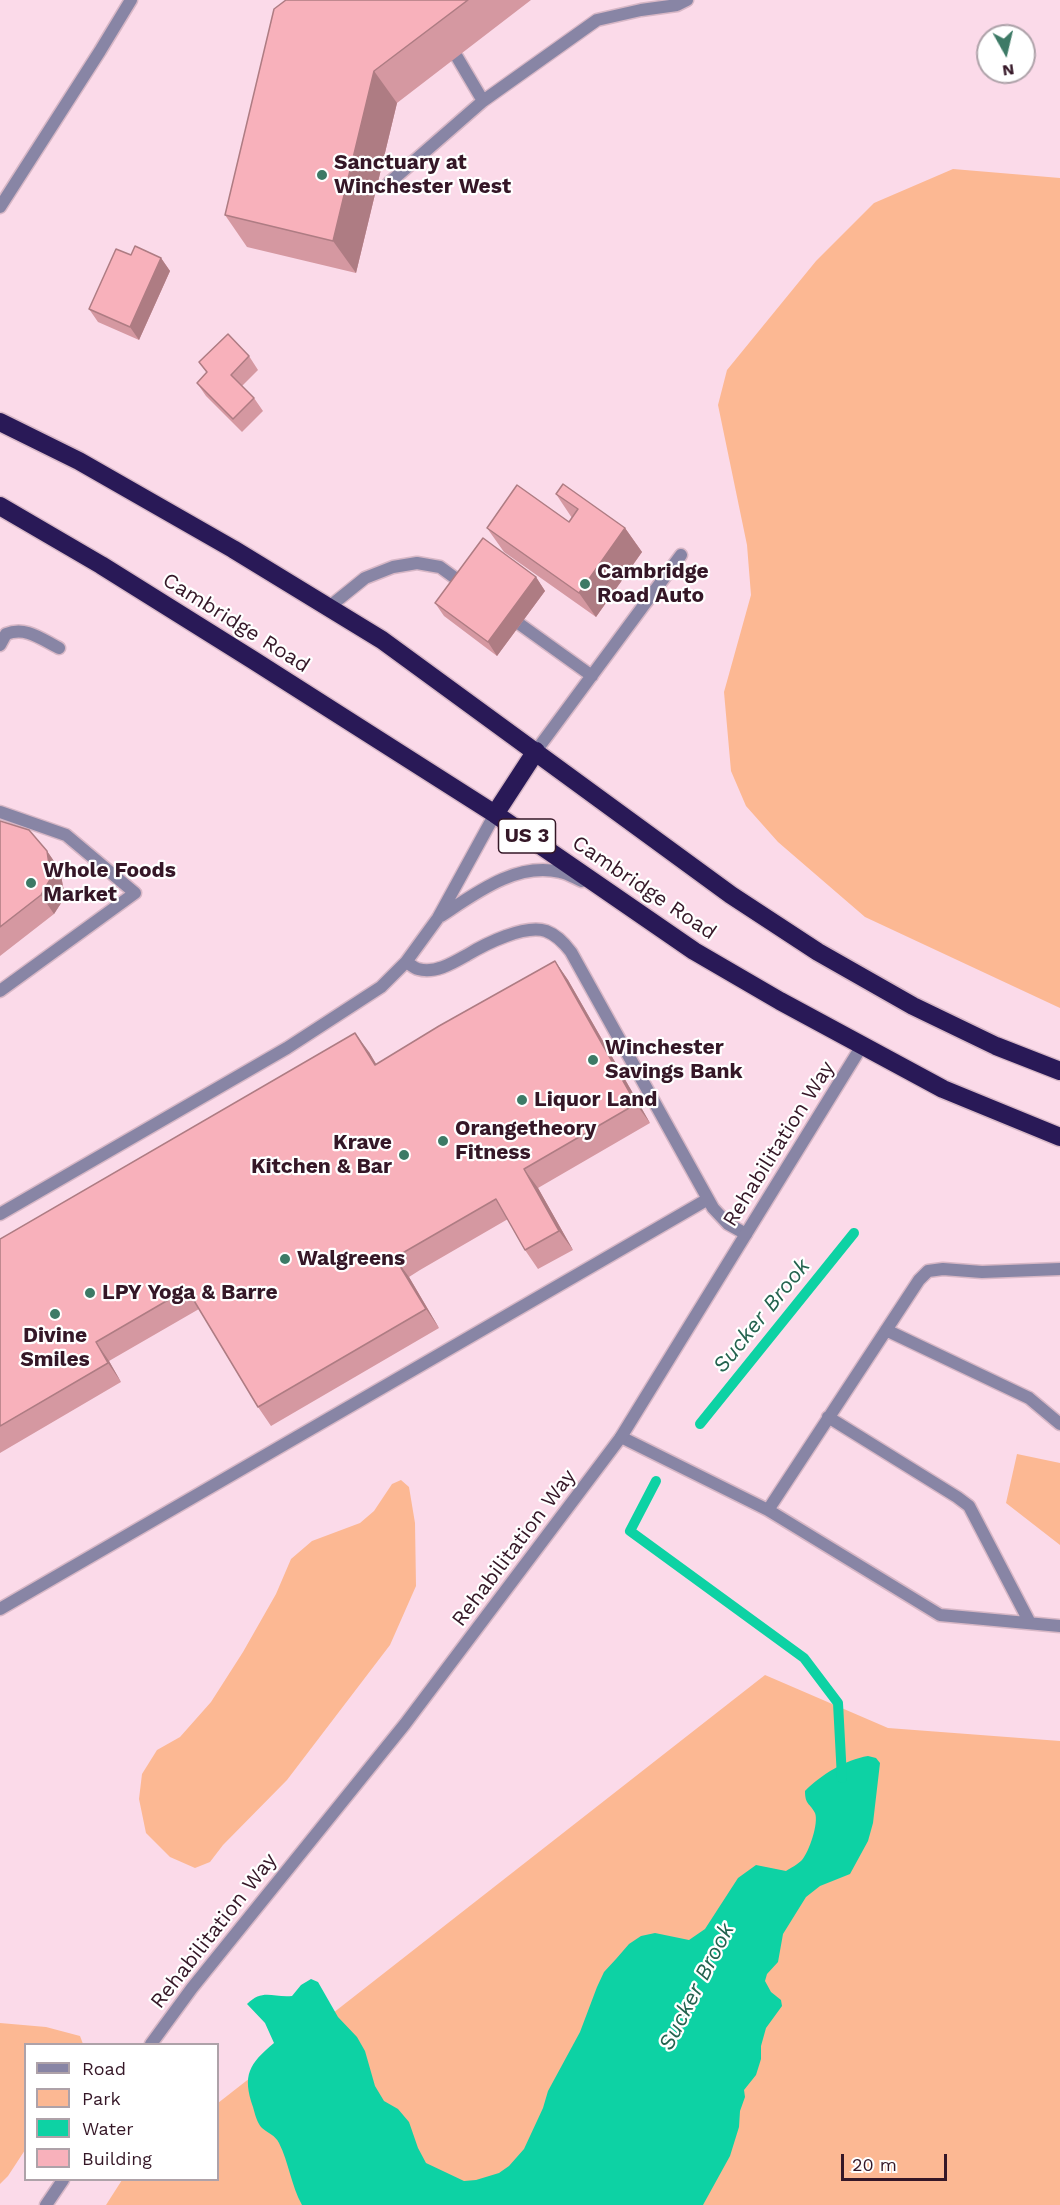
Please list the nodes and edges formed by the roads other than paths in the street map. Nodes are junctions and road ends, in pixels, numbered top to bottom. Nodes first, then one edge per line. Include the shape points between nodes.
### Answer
1 (131, 0) edge
2 (687, 0) edge
3 (457, 57) dead end
4 (483, 101) junction
5 (389, 183) dead end
6 (0, 207) edge
7 (0, 413) edge
8 (0, 422) edge
9 (79, 461) junction
10 (4, 508) edge
11 (681, 555) dead end
12 (478, 594) edge
13 (329, 607) junction
14 (497, 608) edge
15 (0, 645) edge
16 (59, 648) dead end
17 (592, 676) junction
18 (536, 751) junction
19 (0, 812) edge
20 (495, 814) junction
21 (610, 892) junction
22 (438, 918) junction
23 (406, 962) junction
24 (0, 991) edge
25 (863, 1044) junction
26 (1060, 1071) edge
27 (1060, 1137) edge
28 (708, 1199) junction
29 (0, 1214) edge
30 (746, 1234) junction
31 (1060, 1269) edge
32 (886, 1330) junction
33 (828, 1417) junction
34 (1060, 1424) edge
35 (621, 1437) junction
36 (768, 1510) junction
37 (0, 1609) edge
38 (1030, 1623) junction
39 (1060, 1626) edge
40 (152, 2043) edge
41 (62, 2181) edge
42 (46, 2205) edge

1 - 6 street
2 - 4 street via 597,20
3 - 4 street
4 - 5 street
7 - 9 street
8 - 9 highway, Cambridge Road
9 - 13 highway, Cambridge Road
10 - 20 highway, Cambridge Road / US 3
11 - 17 street
12 - 13 street via 440,567 417,563 366,578
13 - 18 highway, Cambridge Road via 382,640
14 - 17 street
15 - 16 street via 6,634 24,630
17 - 18 street
18 - 20 highway
18 - 26 highway, Cambridge Road via 731,895 818,952 923,1011
19 - 24 street via 66,835 135,893
20 - 21 highway, Cambridge Road / US 3
20 - 22 street
21 - 22 street via 560,872 534,870 478,891
21 - 25 highway, Cambridge Road / US 3 via 694,951
22 - 23 street
23 - 28 street via 417,969 433,969 526,931 544,930 560,940 571,952
23 - 29 street via 381,987 287,1048
25 - 27 highway, Cambridge Road / US 3 via 943,1089
25 - 30 street, Rehabilitation Way
28 - 30 street via 722,1219
28 - 37 street
30 - 35 street, Rehabilitation Way
31 - 32 street via 928,1271
32 - 33 street
32 - 34 street via 1029,1398
33 - 36 street
33 - 38 street via 969,1506
35 - 36 street
35 - 40 street, Rehabilitation Way via 420,1705
36 - 38 street via 940,1615
38 - 39 street
41 - 42 street

